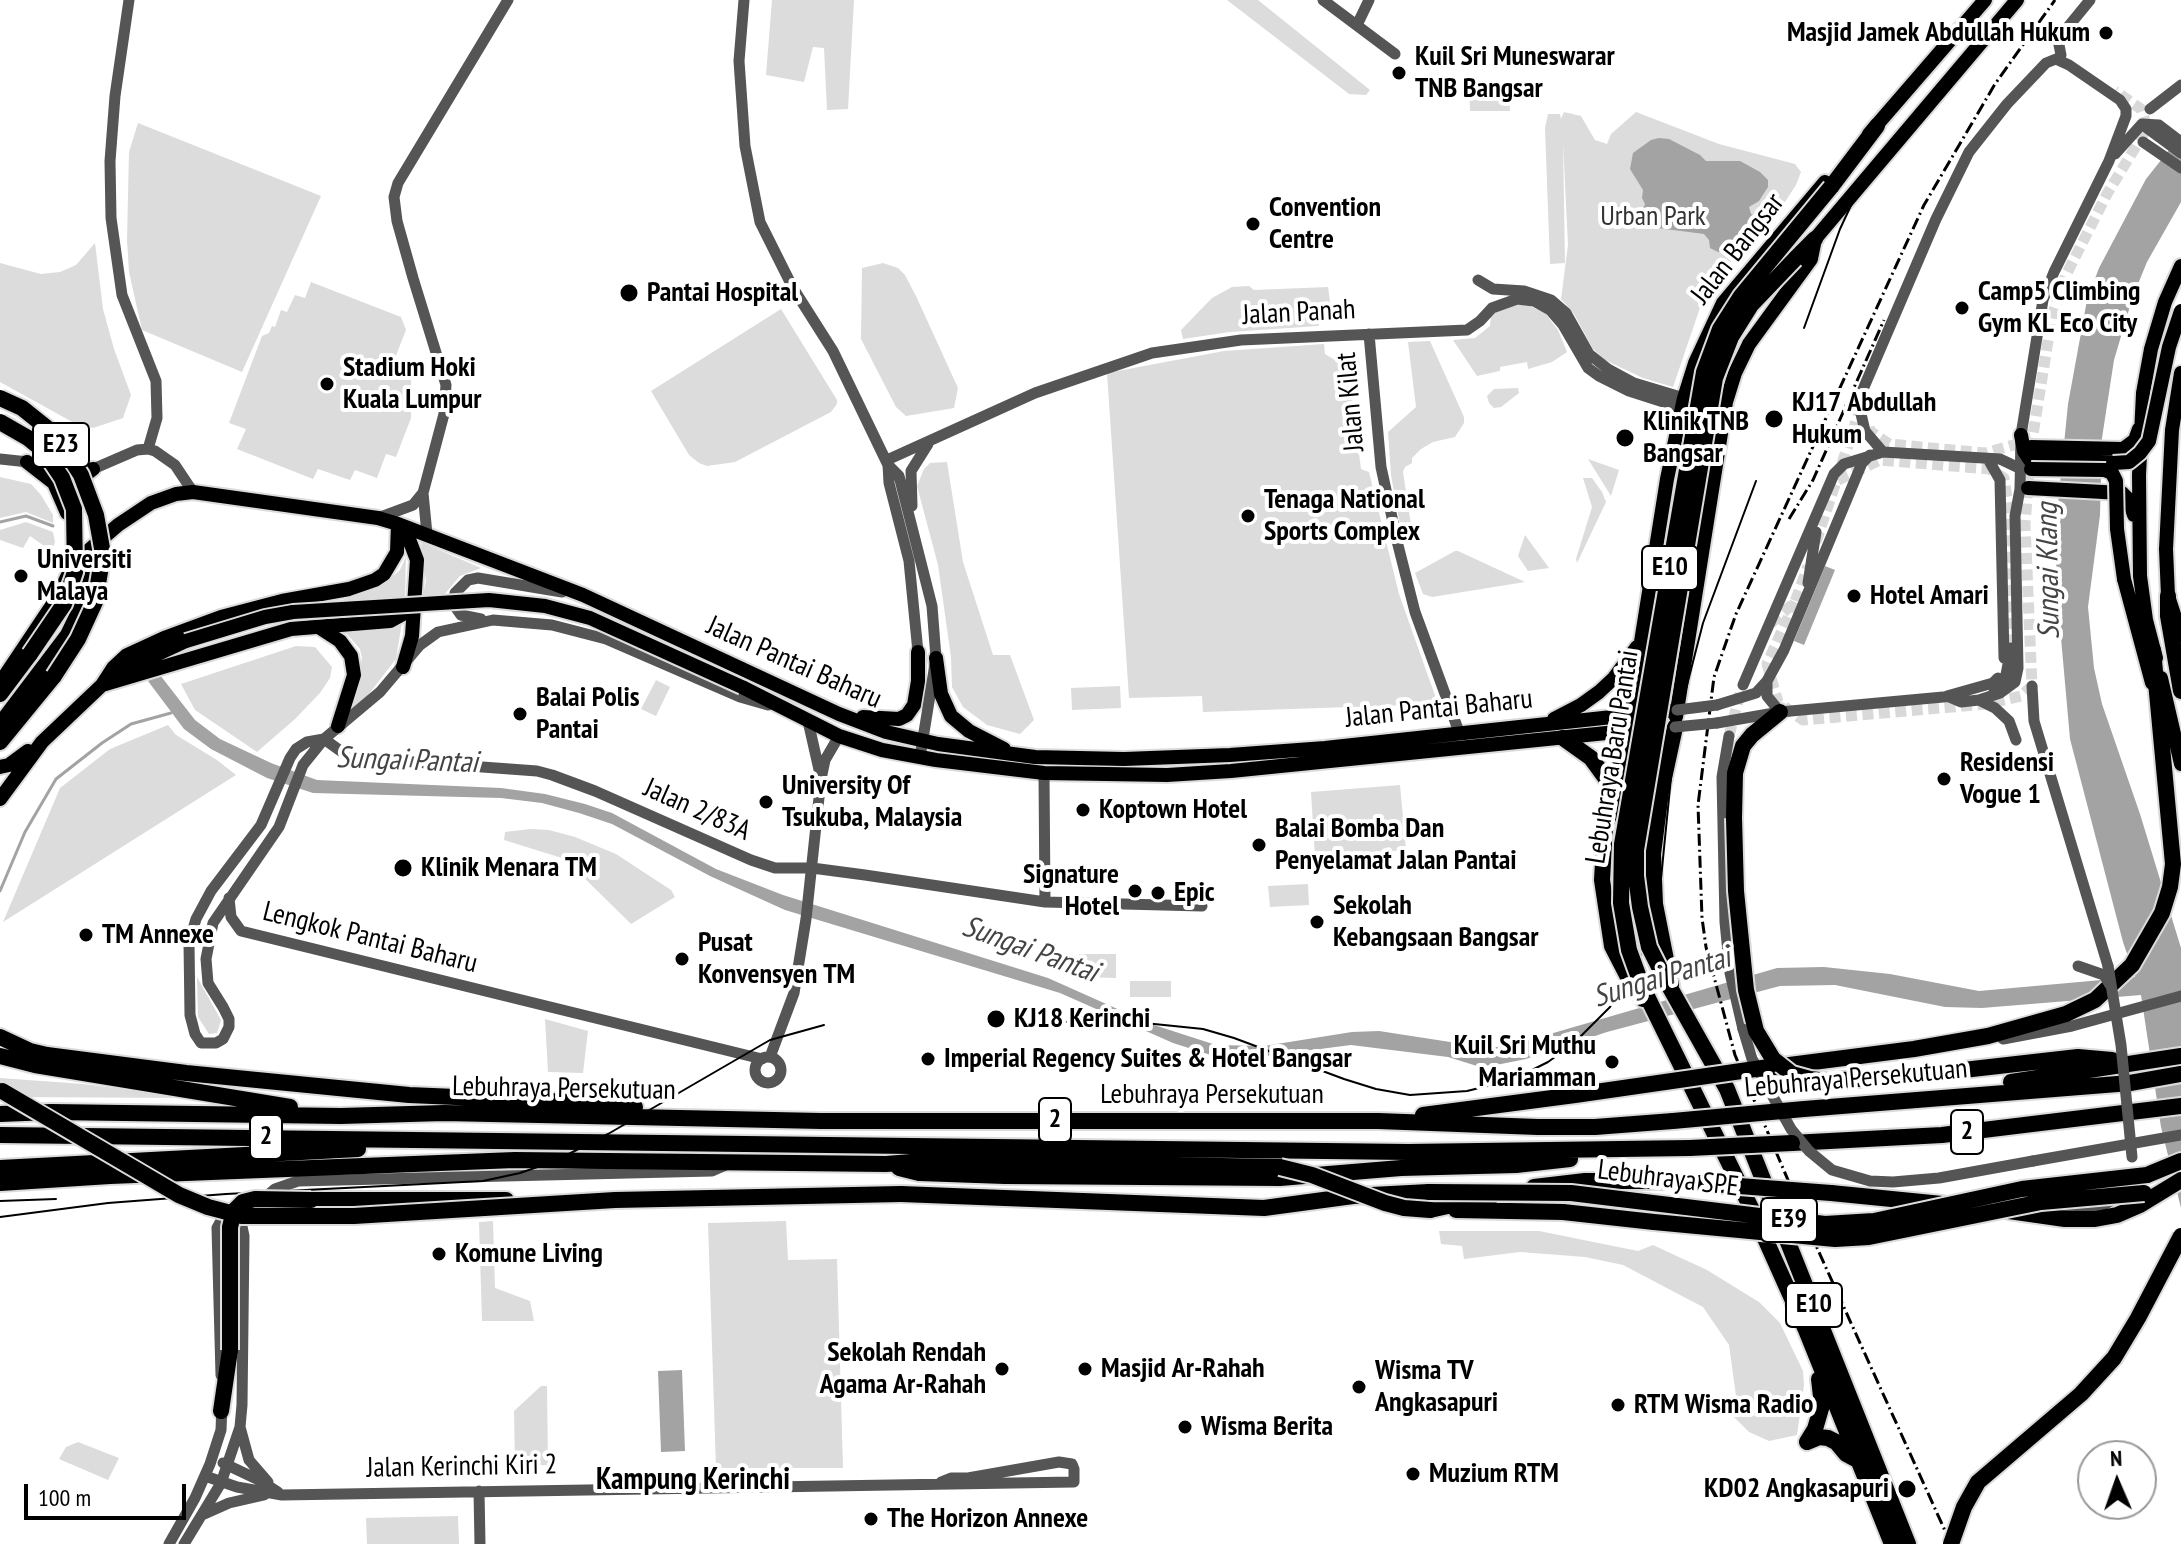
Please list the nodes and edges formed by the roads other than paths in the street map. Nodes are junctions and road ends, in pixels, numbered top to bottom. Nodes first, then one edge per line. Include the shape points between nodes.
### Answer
1 (129, 0) edge
2 (508, 0) edge
3 (744, 0) edge
4 (1323, 0) edge
5 (1369, 0) edge
6 (1985, 0) edge
7 (2017, 0) edge
8 (2090, 0) edge
9 (1357, 25) junction
10 (1395, 54) dead end
11 (2061, 55) dead end
12 (2181, 85) edge
13 (2150, 109) dead end
14 (1877, 126) junction
15 (2150, 134) junction
16 (2181, 142) edge
17 (2181, 153) edge
18 (2109, 161) junction
19 (2181, 168) edge
20 (1815, 239) junction
21 (2181, 266) edge
22 (1478, 280) dead end
23 (2181, 311) edge
24 (1566, 323) junction
25 (1369, 334) junction
26 (2181, 373) edge
27 (0, 398) edge
28 (1683, 403) junction
29 (2141, 421) junction
30 (0, 422) edge
31 (2021, 435) junction
32 (931, 442) junction
33 (148, 449) junction
34 (1883, 452) junction
35 (1871, 455) junction
36 (2031, 458) junction
37 (0, 459) edge
38 (1994, 459) junction
39 (27, 462) junction
40 (888, 462) junction
41 (93, 469) junction
42 (2028, 488) dead end
43 (193, 492) junction
44 (423, 493) junction
45 (66, 507) junction
46 (96, 515) junction
47 (378, 518) junction
48 (398, 524) junction
49 (2138, 531) junction
50 (1816, 532) tunnel mouth
51 (427, 534) junction
52 (915, 538) junction
53 (67, 577) junction
54 (583, 595) junction
55 (1807, 595) junction
56 (2168, 596) joint
57 (415, 598) junction
58 (493, 620) junction
59 (317, 626) junction
60 (2176, 636) edge
61 (1639, 643) junction
62 (2011, 648) tunnel mouth
63 (2153, 650) junction
64 (918, 652) joint
65 (936, 658) junction
66 (403, 667) junction
67 (1636, 667) junction
68 (1683, 673) junction
69 (1767, 681) junction
70 (0, 683) edge
71 (102, 685) junction
72 (1743, 685) tunnel mouth
73 (2032, 686) dead end
74 (2181, 691) edge
75 (0, 694) edge
76 (1947, 696) junction
77 (1979, 700) junction
78 (2159, 707) junction
79 (783, 708) junction
80 (1780, 712) junction
81 (839, 714) junction
82 (1676, 718) junction
83 (808, 721) junction
84 (1543, 723) junction
85 (1628, 723) junction
86 (0, 725) edge
87 (338, 726) junction
88 (1459, 732) junction
89 (839, 736) junction
90 (1729, 736) tunnel mouth
91 (1563, 738) junction
92 (324, 739) junction
93 (2016, 740) dead end
94 (924, 741) junction
95 (0, 742) edge
96 (42, 742) junction
97 (1012, 754) junction
98 (920, 757) junction
99 (2181, 764) edge
100 (0, 767) edge
101 (1044, 773) junction
102 (821, 779) junction
103 (1615, 791) junction
104 (1661, 792) junction
105 (0, 799) edge
106 (1728, 819) junction
107 (812, 868) junction
108 (229, 898) junction
109 (1045, 902) junction
110 (1202, 906) dead end
111 (2078, 966) dead end
112 (2112, 989) junction
113 (1673, 993) junction
114 (2181, 996) edge
115 (1657, 1020) junction
116 (2069, 1020) junction
117 (0, 1037) edge
118 (0, 1056) edge
119 (2181, 1056) edge
120 (2145, 1062) junction
121 (2181, 1074) edge
122 (1, 1090) edge
123 (1959, 1095) junction
124 (2181, 1106) edge
125 (0, 1114) edge
126 (341, 1116) junction
127 (732, 1118) junction
128 (1378, 1121) junction
129 (0, 1135) edge
130 (2181, 1135) edge
131 (531, 1141) junction
132 (819, 1147) junction
133 (1668, 1149) junction
134 (2181, 1161) edge
135 (732, 1163) junction
136 (886, 1164) junction
137 (1005, 1164) junction
138 (1516, 1165) junction
139 (0, 1170) edge
140 (104, 1176) junction
141 (2181, 1178) edge
142 (1672, 1181) junction
143 (0, 1183) edge
144 (615, 1200) junction
145 (1430, 1210) junction
146 (2029, 1213) junction
147 (217, 1228) junction
148 (244, 1236) junction
149 (2181, 1236) edge
150 (1806, 1330) junction
151 (221, 1411) junction
152 (240, 1427) junction
153 (212, 1459) junction
154 (1861, 1462) junction
155 (227, 1465) junction
156 (205, 1476) junction
157 (941, 1482) junction
158 (221, 1483) junction
159 (479, 1491) junction
160 (276, 1492) junction
161 (202, 1515) junction
162 (169, 1544) edge
163 (184, 1544) edge
164 (480, 1544) edge
165 (1892, 1544) edge
166 (1908, 1544) edge
167 (1951, 1544) edge

1 - 33 street via 115,96 111,218 122,295 156,381 157,418
2 - 44 street via 394,197 446,385 444,414
3 - 40 street via 739,61 745,146 760,222
4 - 9 street
5 - 9 street
6 - 14 main road, Jalan Bangsar
7 - 20 main road, Jalan Bangsar
8 - 11 street via 2063,33
9 - 10 street
12 - 13 street
14 - 28 main road, Jalan Bangsar via 1723,303
14 - 115 highway, Lebuhraya Baru Pantai / E10, bridge via 1741,296 1720,329 1704,372 1622,854 1621,903 1629,950
15 - 16 street
15 - 17 street
15 - 18 street via 2142,124
15 - 19 street
18 - 31 street via 2043,300
18 - 34 street via 2126,109 2069,65 2056,59 2046,63 1969,152 1858,401 1865,431
20 - 68 main road, Jalan Bangsar via 1811,259 1749,344 1730,388
20 - 113 highway, Lebuhraya Baru Pantai / E10, bridge via 1751,305 1715,378 1636,850 1649,947
21 - 29 main road via 2151,349
22 - 24 street, Jalan Panah via 1493,289 1533,293 1560,307
23 - 36 main road, bridge via 2149,441 2140,453 2129,462 2113,463
24 - 25 street, Jalan Panah via 1542,305 1517,299 1492,308 1467,330
24 - 28 street, Jalan Panah via 1580,357 1599,376 1629,391
25 - 32 street, Jalan Panah via 1221,342 1152,353 1035,393
25 - 88 street, Jalan Kilat via 1386,491 1411,599
26 - 56 main road via 2167,500
27 - 46 highway, E23, bridge via 22,408 65,450
28 - 61 main road, Jalan Bangsar
29 - 36 main road via 2135,440 2123,449
29 - 49 main road
30 - 75 highway, E23, bridge via 44,451 62,478 76,533 75,572 64,604
31 - 36 main road
31 - 38 street via 2012,451
32 - 40 street, Jalan Panah
32 - 52 street via 911,471
33 - 41 street
33 - 43 street via 175,465
34 - 35 street
34 - 38 street
35 - 55 street via 1862,463
35 - 72 street via 1844,464 1834,474
36 - 38 street
36 - 77 street via 2015,516 2018,668 2011,686
36 - 78 main road, bridge via 2112,473 2124,579
37 - 39 street
38 - 76 street via 2000,480 2004,664 1993,683
39 - 41 street
39 - 45 main road via 54,483
40 - 52 street via 899,476
40 - 64 street via 909,561
41 - 45 main road via 80,479
42 - 49 main road via 2122,493
43 - 47 main road, Jalan Pantai Baharu
43 - 53 main road, Jalan Pantai Baharu via 140,510 89,550
44 - 47 street via 407,509
44 - 51 street
45 - 53 main road
46 - 86 highway, bridge via 94,574 84,602 68,635
46 - 95 highway, bridge via 103,554 88,619 54,676
47 - 48 main road, Jalan Pantai Baharu
48 - 51 main road, Jalan Pantai Baharu
48 - 57 main road via 417,560
48 - 71 main road via 397,552 375,580 221,617 164,638 127,655
49 - 63 main road
50 - 55 street
51 - 54 main road, Jalan Pantai Baharu
52 - 65 street via 932,606
53 - 70 main road, Jalan Pantai Baharu
54 - 58 street via 478,578 460,585 455,593 461,615
54 - 81 main road, Jalan Pantai Baharu
55 - 69 street
56 - 60 highway
57 - 59 main road via 410,610 390,621
57 - 66 main road
58 - 66 street, Lengkok Pantai Baharu via 438,632
58 - 79 street via 552,625 606,639 740,697
59 - 71 main road via 249,640
59 - 87 main road via 332,633 351,656 354,675
60 - 74 highway
61 - 67 main road, Jalan Bangsar
61 - 84 main road via 1599,692
62 - 76 street via 2000,686
63 - 78 highway
63 - 99 main road
64 - 81 main road via 914,705 907,715 879,720
65 - 94 street
65 - 97 main road via 941,694 951,716
66 - 87 street, Lengkok Pantai Baharu
67 - 68 main road via 1641,684 1656,692 1672,688
67 - 85 main road, Jalan Bangsar
68 - 82 main road, Jalan Bangsar
69 - 80 street via 1767,696
69 - 82 street, bridge via 1745,698
71 - 79 main road, Jalan Pantai Baharu, bridge via 186,641 265,617 489,600 590,618
71 - 96 main road, Jalan Pantai Baharu
73 - 112 street, bridge via 2034,721
76 - 77 street via 1961,702
76 - 80 street
77 - 93 street via 2009,721
78 - 116 highway via 2173,864 2170,887 2162,913 2132,965
79 - 83 main road, Jalan Pantai Baharu
80 - 82 street, bridge via 1717,723
80 - 106 highway via 1743,746
81 - 94 main road, Jalan Pantai Baharu
82 - 85 main road, Jalan Pantai Baharu
82 - 104 highway
83 - 89 main road, Jalan Pantai Baharu
83 - 102 street
84 - 85 main road, Jalan Pantai Baharu
84 - 88 main road, Jalan Pantai Baharu
85 - 91 main road, Jalan Pantai Baharu
85 - 103 highway
87 - 92 street, Lengkok Pantai Baharu
88 - 97 main road, Jalan Pantai Baharu via 1230,755 1124,759
89 - 98 main road, Jalan Pantai Baharu
89 - 102 street
90 - 106 street via 1722,777
91 - 101 main road, Jalan Pantai Baharu via 1231,771
91 - 103 highway via 1591,758
92 - 107 street, Jalan 2/83A via 359,758 537,771 751,860 775,868
92 - 108 street, Lengkok Pantai Baharu via 303,765 279,827
92 - 108 street via 302,745 290,758 261,825 196,919 189,943 190,1015 201,1043 216,1043 229,1027 208,983 206,959 213,923
94 - 97 main road, Jalan Pantai Baharu
94 - 98 street
96 - 100 main road
96 - 105 main road, Jalan Pantai Baharu
98 - 101 main road, Jalan Pantai Baharu
101 - 109 street
102 - 107 street
103 - 104 highway via 1625,768 1644,762 1658,771
103 - 115 highway via 1605,826 1602,880 1612,946
104 - 113 highway via 1653,854 1655,904
106 - 120 highway, bridge via 1746,990 1756,1031 1773,1059 1792,1074 1828,1081 2078,1057
106 - 130 street, bridge via 1729,960 1743,1029 1752,1059 1791,1129 1832,1170 1870,1181 1939,1178
107 - 108 street, Lengkok Pantai Baharu via 794,993 766,1058 241,931 231,917
107 - 109 street, Jalan 2/83A
109 - 110 street, Jalan 2/83A
111 - 112 street, bridge via 2104,975
112 - 146 street, bridge via 2132,1157 2127,1186 2102,1206
113 - 166 highway, Lebuhraya Baru Pantai / E10 via 1727,1089
114 - 116 street
115 - 150 highway, Lebuhraya Baru Pantai / E10
116 - 128 highway, bridge via 1914,1049
117 - 127 highway via 30,1051 86,1061 409,1095 595,1103
118 - 126 highway
119 - 120 highway
120 - 123 highway
121 - 123 highway, Lebuhraya Persekutuan / 2 via 2130,1083
122 - 144 highway, bridge via 179,1195 242,1216 354,1216
123 - 128 highway, Lebuhraya Persekutuan / 2, bridge via 1595,1127
124 - 133 highway, Lebuhraya Persekutuan / 2, bridge via 1942,1135
125 - 126 highway, Lebuhraya Persekutuan / 2
126 - 127 highway, Lebuhraya Persekutuan / 2
127 - 128 highway, Lebuhraya Persekutuan / 2
129 - 131 highway, Lebuhraya Persekutuan / 2
131 - 132 highway, Lebuhraya Persekutuan / 2
131 - 139 highway
132 - 133 highway, Lebuhraya Persekutuan / 2
132 - 137 highway via 864,1156
133 - 138 highway
134 - 144 highway, Lebuhraya SPE / E39, bridge via 2147,1175 2022,1189 1874,1221 1825,1224 1571,1193 1429,1192 1264,1208 901,1194
135 - 136 highway
135 - 140 highway via 515,1160
135 - 148 street via 712,1171 298,1181 266,1196
136 - 137 highway
136 - 138 highway via 919,1173 1182,1179
137 - 145 highway, bridge via 1280,1167 1385,1203
138 - 142 highway
140 - 143 highway
140 - 147 street via 168,1186 197,1202
141 - 145 highway, Lebuhraya SPE / E39, bridge via 2144,1193 2041,1202 1869,1237 1835,1239 1563,1212
141 - 146 highway via 2171,1189 2117,1215 2065,1219
142 - 145 highway via 1570,1183
142 - 146 highway, bridge
144 - 151 highway, bridge via 243,1202 230,1227 230,1350
147 - 148 street via 222,1219 235,1216
147 - 151 street
148 - 152 street
149 - 167 highway, bridge via 2114,1358 2081,1394 1978,1482
150 - 154 highway, Lebuhraya Baru Pantai / E10
150 - 154 highway via 1822,1401 1807,1442 1831,1439
151 - 153 street
152 - 155 street
152 - 160 street via 249,1460
153 - 155 street
153 - 156 street
154 - 165 highway, Lebuhraya Baru Pantai / E10
155 - 158 street
155 - 160 street
156 - 158 street
156 - 162 street
157 - 157 street, Jalan Kerinchi Kiri 2 via 1059,1462 1072,1464 1074,1482
157 - 159 street, Jalan Kerinchi Kiri 2
158 - 160 street
158 - 161 street
159 - 160 street, Jalan Kerinchi Kiri 2
159 - 164 street
160 - 161 street
161 - 163 street

